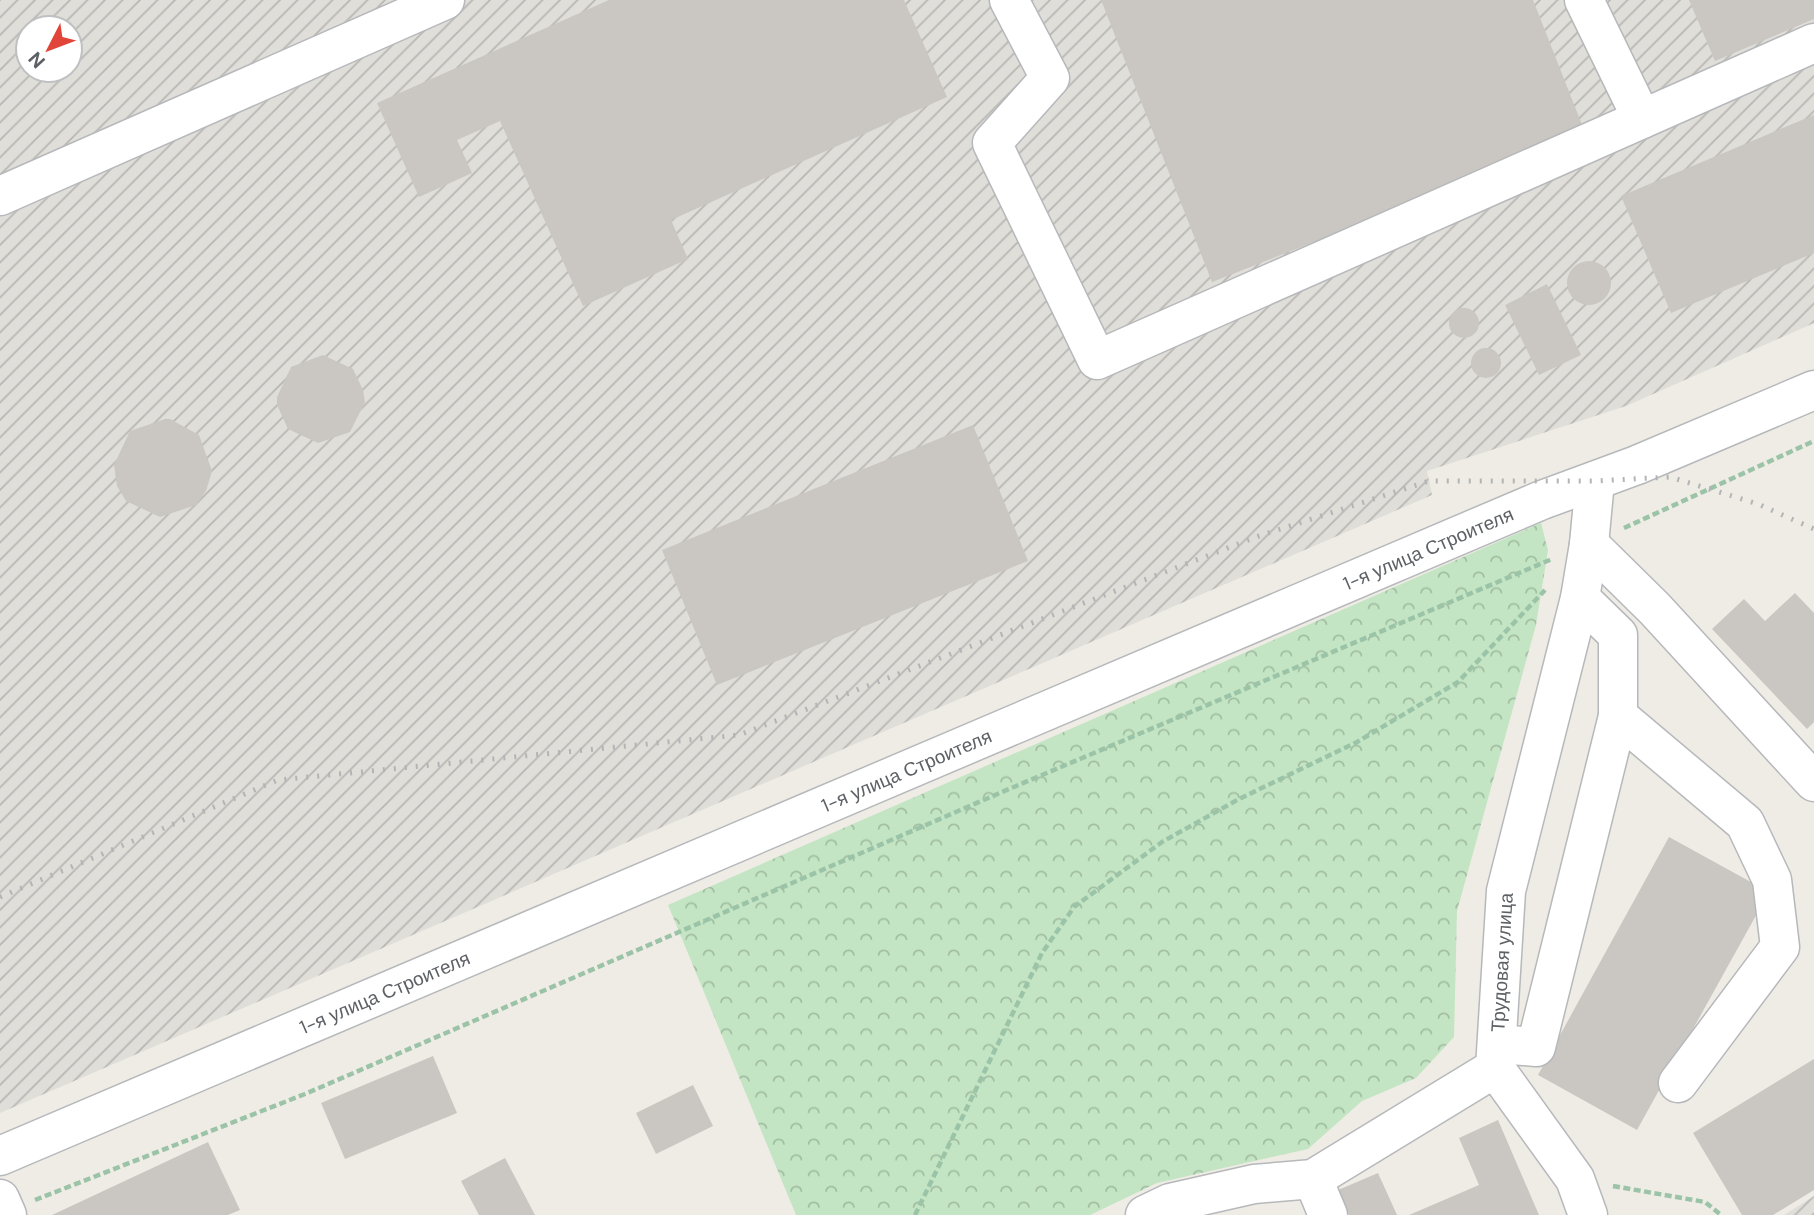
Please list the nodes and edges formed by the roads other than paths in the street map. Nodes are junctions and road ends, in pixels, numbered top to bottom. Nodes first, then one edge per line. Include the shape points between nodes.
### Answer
1 (446, 0) edge
2 (1009, 0) edge
3 (1584, 0) edge
4 (1814, 43) edge
5 (1642, 119) junction
6 (0, 196) edge
7 (1814, 390) edge
8 (1595, 481) junction
9 (1589, 544) junction
10 (1566, 591) junction
11 (1618, 716) junction
12 (1814, 782) edge
13 (1497, 1056) junction
14 (1678, 1083) dead end
15 (0, 1156) edge
16 (1313, 1179) junction
17 (1145, 1215) edge
18 (1328, 1215) edge
19 (1588, 1215) edge

1 - 6 street
2 - 5 street via 1050,78 992,143 1097,360
3 - 5 street
4 - 5 street
7 - 8 street, 1-я улица Строителя
8 - 9 street, Трудовая улица
8 - 15 street, 1-я улица Строителя via 1529,505
9 - 10 street, Трудовая улица
9 - 12 street
10 - 11 street via 1618,635
10 - 13 street, Трудовая улица via 1506,891
11 - 13 street via 1536,1047
11 - 14 street via 1745,823 1772,880 1780,947
13 - 16 street
13 - 19 street via 1575,1179
16 - 17 street via 1254,1184 1170,1203
16 - 18 street

